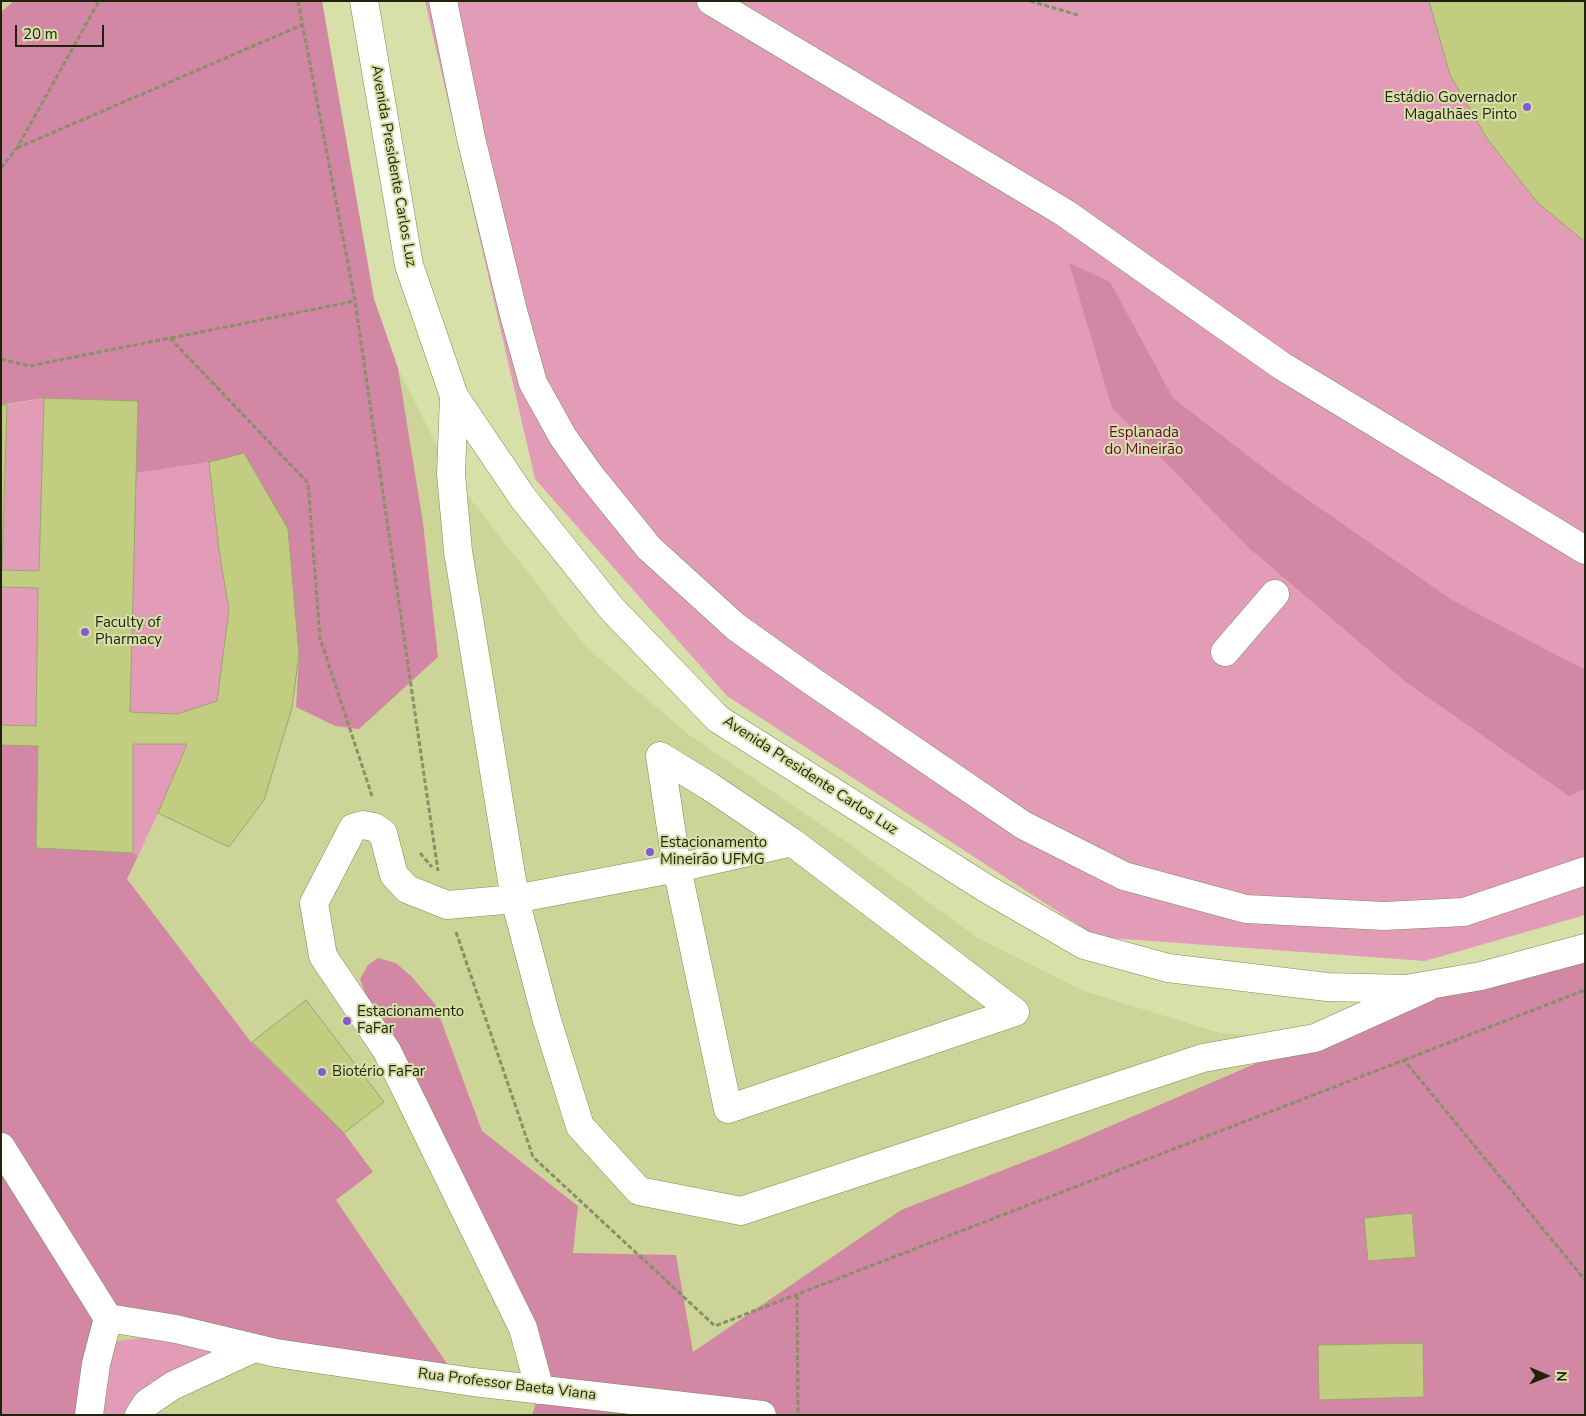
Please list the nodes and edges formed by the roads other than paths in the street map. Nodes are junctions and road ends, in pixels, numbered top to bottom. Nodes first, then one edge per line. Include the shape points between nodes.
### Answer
1 (364, 1) edge
2 (425, 1) edge
3 (443, 1) edge
4 (711, 1) edge
5 (471, 138) junction
6 (454, 396) junction
7 (1585, 550) edge
8 (1275, 594) dead end
9 (1225, 652) dead end
10 (792, 842) junction
11 (677, 868) junction
12 (1585, 871) edge
13 (516, 899) junction
14 (1575, 952) edge
15 (1432, 985) junction
16 (1, 1147) edge
17 (108, 1318) junction
18 (254, 1348) junction
19 (540, 1390) junction
20 (89, 1415) edge
21 (139, 1415) edge
22 (762, 1415) edge

1 - 6 main road, Avenida Presidente Carlos Luz via 409,265
2 - 5 main road via 448,85
3 - 5 main road
4 - 7 main road via 1065,213 1282,366
5 - 12 main road via 533,383 563,437 590,475 649,548 736,627 1022,825 1124,876 1246,909 1384,916 1464,912
6 - 13 main road via 451,474 458,551
6 - 15 main road, Avenida Presidente Carlos Luz via 523,498 606,602 718,718 987,889 1084,945 1168,968 1327,987 1406,989
8 - 9 main road
10 - 11 main road
10 - 11 main road via 660,756
10 - 11 main road via 1015,1012 728,1109
11 - 13 main road
13 - 15 main road via 546,1017 580,1126 639,1190 741,1211 1203,1058 1315,1038
13 - 19 main road via 446,905 407,889 394,875 383,833 363,825 352,828 314,903 323,956 387,1051 523,1328
14 - 15 main road, Avenida Presidente Carlos Luz
16 - 17 main road
17 - 18 main road, Rua Professor Baeta Viana via 176,1329
17 - 20 main road via 96,1364
18 - 19 main road, Rua Professor Baeta Viana
18 - 21 main road via 172,1386 147,1403
19 - 22 main road, Rua Professor Baeta Viana

